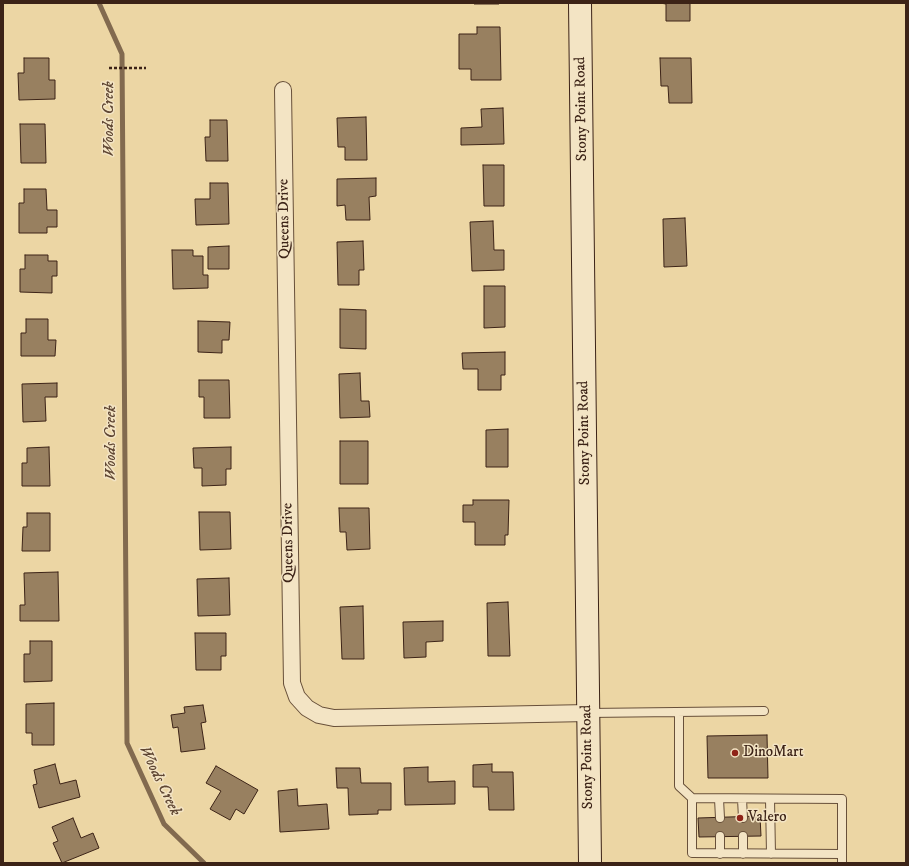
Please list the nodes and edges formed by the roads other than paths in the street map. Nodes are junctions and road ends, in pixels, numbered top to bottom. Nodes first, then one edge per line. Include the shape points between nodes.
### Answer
1 (580, 3) edge
2 (283, 90) dead end
3 (764, 711) dead end
4 (679, 712) junction
5 (588, 713) junction
6 (692, 798) junction
7 (719, 798) junction
8 (742, 798) junction
9 (770, 798) junction
10 (720, 818) dead end
11 (742, 818) dead end
12 (720, 836) dead end
13 (743, 836) dead end
14 (720, 854) junction
15 (743, 854) junction
16 (771, 854) junction
17 (842, 854) junction
18 (590, 863) edge
19 (842, 863) edge

1 - 5 street, Stony Point Road
2 - 5 street, Queens Drive via 292,683 297,697 313,712 334,718
3 - 4 lane
4 - 5 lane
4 - 6 lane via 679,786
5 - 18 street, Stony Point Road
6 - 7 lane
6 - 14 lane via 692,854
7 - 8 lane
7 - 10 lane
8 - 9 lane
8 - 11 lane
9 - 16 lane
9 - 17 lane via 842,799
12 - 14 lane
13 - 15 lane
14 - 15 lane
15 - 16 lane
16 - 17 lane
17 - 19 lane

